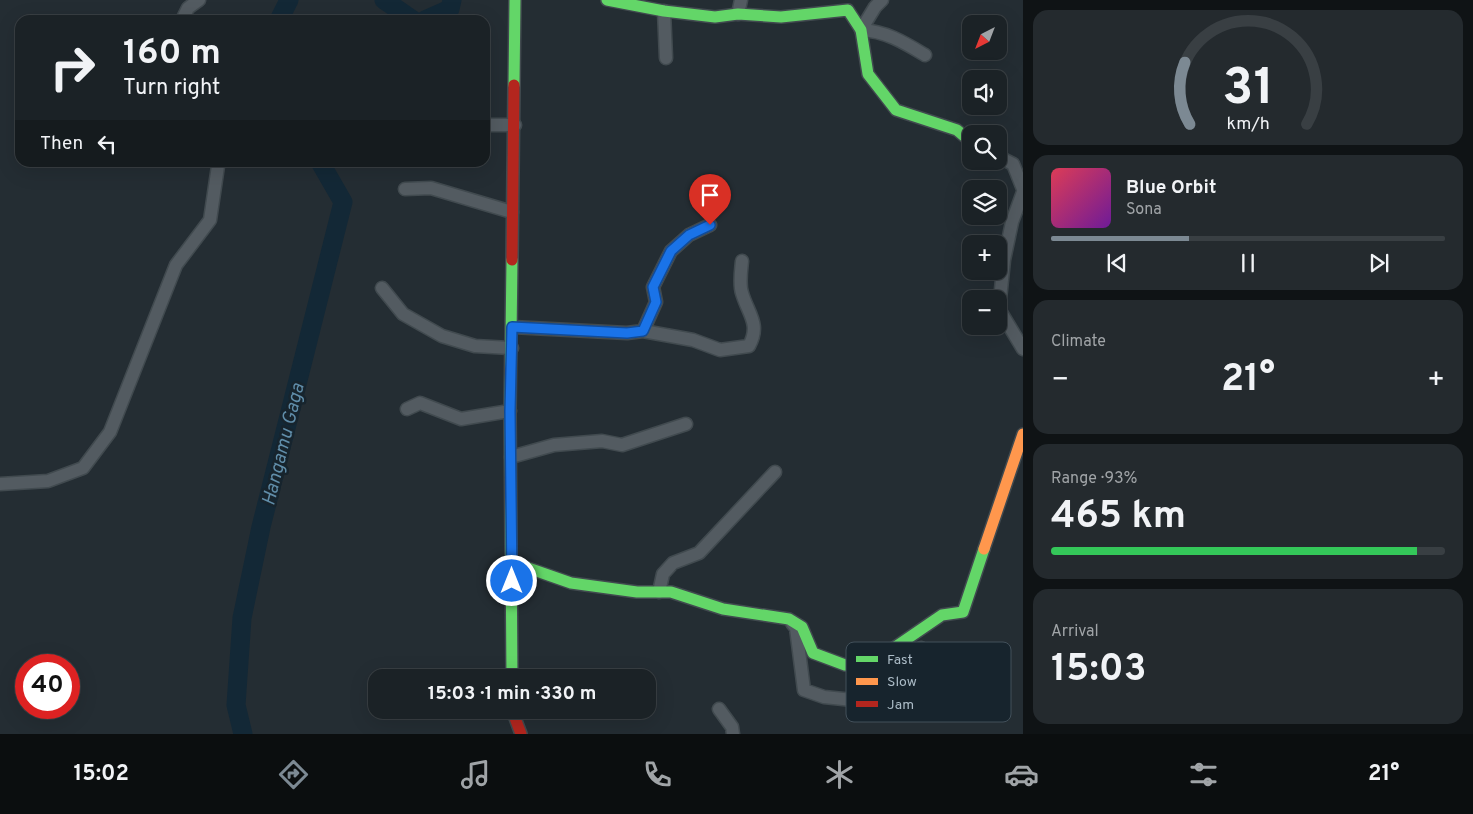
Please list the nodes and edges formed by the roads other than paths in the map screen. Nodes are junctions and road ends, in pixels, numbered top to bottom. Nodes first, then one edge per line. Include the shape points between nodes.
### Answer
1 (199, 0) edge
2 (515, 0) edge
3 (607, 0) edge
4 (741, 0) edge
5 (882, 0) edge
6 (664, 11) junction
7 (738, 14) junction
8 (184, 15) edge
9 (861, 30) junction
10 (926, 55) dead end
11 (666, 58) dead end
12 (490, 125) edge
13 (515, 125) junction
14 (962, 134) edge
15 (1007, 161) edge
16 (218, 167) edge
17 (404, 189) dead end
18 (1023, 191) edge
19 (512, 212) junction
20 (710, 225) dead end
21 (742, 261) dead end
22 (382, 288) dead end
23 (512, 327) junction
24 (643, 331) junction
25 (512, 348) junction
26 (1023, 350) edge
27 (407, 409) dead end
28 (510, 411) junction
29 (686, 424) dead end
30 (1023, 434) edge
31 (511, 457) junction
32 (775, 472) dead end
33 (0, 484) edge
34 (511, 562) junction
35 (659, 592) junction
36 (789, 619) junction
37 (903, 642) edge
38 (846, 665) edge
39 (512, 669) edge
40 (846, 699) edge
41 (719, 709) dead end
42 (515, 719) edge
43 (521, 734) edge
44 (732, 734) edge

1 - 8 street
2 - 13 street
3 - 6 street
4 - 7 street
5 - 9 street
6 - 7 street via 715,17
6 - 11 street
7 - 9 street via 781,17 848,10
9 - 10 street via 897,38
9 - 14 street via 868,74 896,110
12 - 13 street
13 - 19 street
15 - 18 street via 1012,164
16 - 33 street via 210,220 176,265 110,432 83,468 48,481
17 - 19 street via 431,188
18 - 26 street via 1004,260 999,309
19 - 23 street
20 - 24 street via 689,235 671,251 653,287 656,302
21 - 24 street via 741,291 755,336 749,346 720,350 692,340
22 - 25 street via 403,314 442,336 475,346
23 - 24 street
23 - 25 street
25 - 28 street
27 - 28 street via 420,402 461,419
28 - 31 street
29 - 31 street via 622,445 602,441 554,445
30 - 37 street via 963,612 942,615
31 - 34 street
32 - 35 street via 700,553 673,563 663,574
34 - 35 street via 571,583
34 - 39 street
35 - 36 street via 671,592 723,610
36 - 38 street via 802,628 813,653
36 - 40 street via 796,628 804,690 824,697
41 - 44 street via 732,727
42 - 43 street

